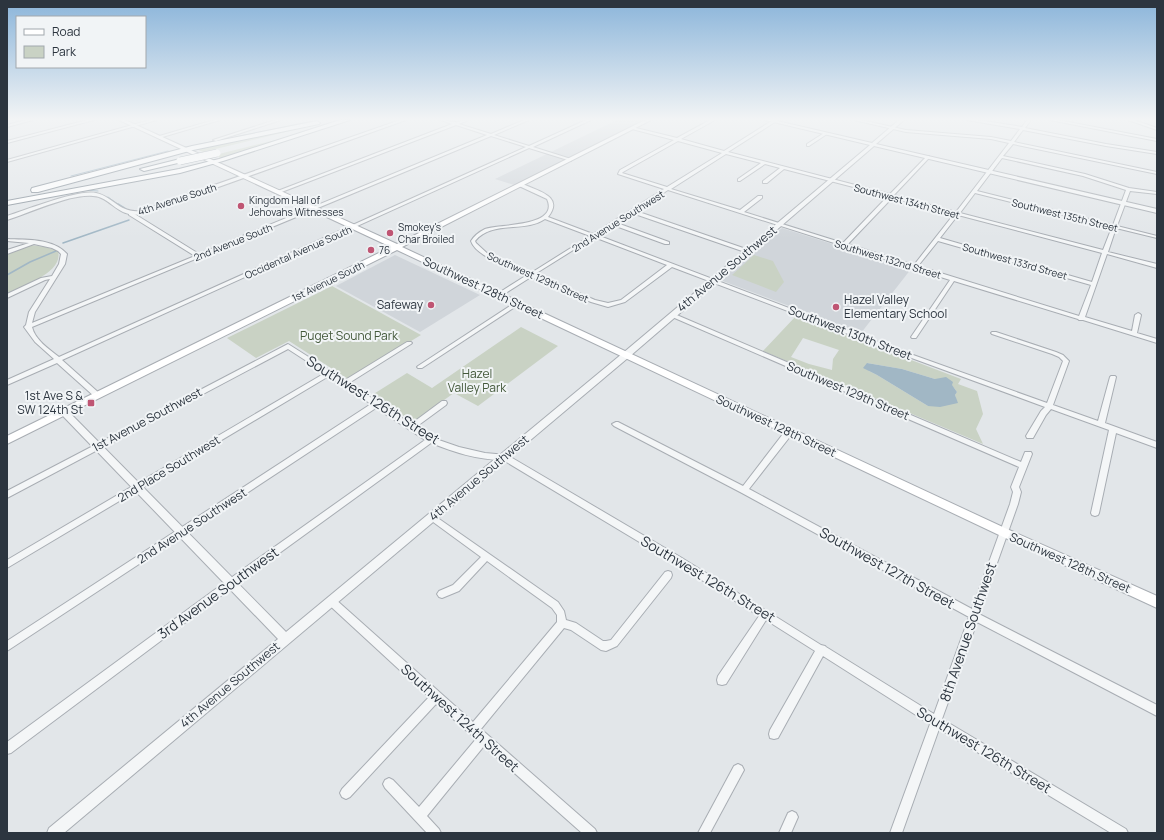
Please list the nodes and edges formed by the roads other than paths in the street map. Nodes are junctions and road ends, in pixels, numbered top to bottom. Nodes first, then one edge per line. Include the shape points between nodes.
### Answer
1 (152, 159) edge
2 (183, 159) edge
3 (204, 159) edge
4 (224, 159) edge
5 (294, 159) edge
6 (363, 159) edge
7 (433, 159) edge
8 (503, 159) edge
9 (643, 159) edge
10 (713, 159) edge
11 (750, 159) edge
12 (856, 159) edge
13 (927, 159) edge
14 (933, 159) edge
15 (998, 159) edge
16 (1015, 159) edge
17 (1092, 159) edge
18 (570, 160) edge
19 (212, 163) junction
20 (764, 163) junction
21 (784, 168) junction
22 (989, 172) junction
23 (1157, 173) edge
24 (244, 177) junction
25 (739, 180) dead end
26 (831, 181) junction
27 (765, 182) dead end
28 (521, 185) junction
29 (1128, 189) junction
30 (666, 190) junction
31 (277, 192) junction
32 (973, 192) junction
33 (1157, 193) edge
34 (891, 196) junction
35 (760, 198) dead end
36 (7, 200) edge
37 (1123, 203) junction
38 (313, 209) junction
39 (632, 211) junction
40 (1157, 211) edge
41 (741, 212) junction
42 (131, 214) junction
43 (956, 214) junction
44 (545, 217) junction
45 (7, 218) edge
46 (613, 223) junction
47 (779, 225) junction
48 (353, 227) junction
49 (1115, 227) junction
50 (593, 236) junction
51 (1157, 237) edge
52 (937, 239) junction
53 (7, 240) edge
54 (34, 243) junction
55 (667, 243) dead end
56 (844, 245) junction
57 (397, 247) junction
58 (748, 251) junction
59 (7, 252) edge
60 (1106, 253) junction
61 (199, 256) junction
62 (671, 265) junction
63 (1157, 266) edge
64 (915, 267) junction
65 (532, 275) junction
66 (53, 277) junction
67 (953, 279) junction
68 (712, 281) junction
69 (1094, 284) junction
70 (499, 295) junction
71 (7, 296) edge
72 (516, 304) junction
73 (672, 315) junction
74 (1138, 315) dead end
75 (1081, 319) junction
76 (27, 327) junction
77 (994, 333) dead end
78 (1134, 334) junction
79 (914, 337) dead end
80 (1157, 341) edge
81 (410, 343) dead end
82 (288, 346) joint
83 (626, 355) junction
84 (58, 360) junction
85 (420, 367) dead end
86 (330, 374) junction
87 (1113, 377) dead end
88 (7, 383) edge
89 (345, 383) junction
90 (97, 396) junction
91 (444, 403) dead end
92 (377, 404) junction
93 (1049, 407) junction
94 (64, 412) junction
95 (616, 424) dead end
96 (1101, 425) junction
97 (411, 427) junction
98 (1113, 429) junction
99 (789, 432) junction
100 (1030, 436) dead end
101 (7, 440) edge
102 (430, 440) junction
103 (1157, 445) edge
104 (98, 446) junction
105 (1028, 454) dead end
106 (504, 457) junction
107 (1023, 466) junction
108 (138, 487) junction
109 (744, 490) junction
110 (7, 495) edge
111 (1095, 513) dead end
112 (432, 517) junction
113 (1003, 532) junction
114 (182, 533) junction
115 (487, 556) junction
116 (7, 564) edge
117 (668, 575) dead end
118 (231, 583) junction
119 (442, 594) dead end
120 (331, 601) junction
121 (1157, 602) edge
122 (765, 614) junction
123 (975, 616) junction
124 (562, 623) junction
125 (286, 639) junction
126 (7, 646) edge
127 (822, 649) junction
128 (722, 680) dead end
129 (436, 697) junction
130 (1157, 711) edge
131 (937, 722) junction
132 (473, 730) junction
133 (774, 734) dead end
134 (484, 739) junction
135 (7, 749) edge
136 (738, 770) dead end
137 (389, 784) dead end
138 (346, 793) dead end
139 (419, 816) junction
140 (792, 817) dead end
141 (54, 833) edge
142 (436, 833) edge
143 (591, 833) edge
144 (704, 833) edge
145 (785, 833) edge
146 (896, 833) edge
147 (1122, 833) edge

1 - 36 highway
2 - 36 highway, bridge
3 - 19 main road, Southwest 128th Street
4 - 19 highway
5 - 24 street, 4th Avenue South
6 - 31 street
7 - 38 street, 2nd Avenue South
8 - 48 street, Occidental Avenue South
9 - 30 street, Southwest 132nd Street via 620,174
10 - 30 street, 2nd Avenue Southwest
11 - 20 street, Southwest 134th Street
12 - 26 street, 4th Avenue Southwest
13 - 34 street
14 - 22 street
15 - 22 street
16 - 29 street via 1079,173
17 - 23 street
18 - 28 main road, 1st Avenue South
19 - 24 main road, Southwest 128th Street
19 - 36 highway via 180,171
20 - 21 street, Southwest 134th Street
20 - 25 street
21 - 26 street, Southwest 134th Street
21 - 27 street
22 - 32 street
22 - 37 street
24 - 31 main road, Southwest 128th Street
24 - 42 street, 4th Avenue South via 148,211
26 - 34 street, Southwest 134th Street
26 - 47 street, 4th Avenue Southwest
28 - 44 street via 551,200 552,207
28 - 57 main road, 1st Avenue South
29 - 33 street
29 - 37 street
30 - 39 street, 2nd Avenue Southwest
30 - 41 street, Southwest 132nd Street
31 - 38 main road, Southwest 128th Street
32 - 43 street
32 - 49 street, Southwest 135th Street
34 - 43 street, Southwest 134th Street
34 - 56 street
35 - 41 street
37 - 40 street
37 - 49 street
38 - 48 main road, Southwest 128th Street
38 - 61 street, 2nd Avenue South
39 - 46 street, 2nd Avenue Southwest
39 - 58 street
41 - 47 street, Southwest 132nd Street
42 - 45 street via 98,196 87,194
42 - 61 street
43 - 52 street
43 - 60 street, Southwest 134th Street
44 - 50 street, Southwest 130th Street
44 - 65 street, Southwest 129th Street via 521,225 488,230 473,241 481,252
46 - 50 street, 2nd Avenue Southwest
46 - 55 street
47 - 56 street, Southwest 132nd Street
47 - 58 street, 4th Avenue Southwest
48 - 57 main road, Southwest 128th Street
48 - 84 street, Occidental Avenue South
49 - 51 street, Southwest 135th Street
49 - 60 street
50 - 62 street, Southwest 130th Street
50 - 65 street, 2nd Avenue Southwest
52 - 64 street
52 - 69 street, Southwest 133rd Street
53 - 54 street
54 - 59 street
54 - 66 street via 51,245 62,250 64,258
56 - 64 street, Southwest 132nd Street
57 - 70 main road, Southwest 128th Street
57 - 90 main road, 1st Avenue South
58 - 68 street, 4th Avenue Southwest
60 - 63 street, Southwest 134th Street
60 - 69 street
61 - 76 street, 2nd Avenue South
62 - 65 street, Southwest 129th Street via 628,298 613,304 592,301
62 - 68 street, Southwest 130th Street
64 - 67 street, Southwest 132nd Street
65 - 70 street, 2nd Avenue Southwest
66 - 71 street
66 - 76 street via 32,312
67 - 75 street, Southwest 132nd Street
67 - 79 street
68 - 73 street, 4th Avenue Southwest
68 - 93 street, Southwest 130th Street
69 - 75 street
70 - 72 main road, Southwest 128th Street
72 - 83 main road, Southwest 128th Street
72 - 85 street
73 - 83 street, 4th Avenue Southwest
73 - 107 street, Southwest 129th Street
74 - 78 street
75 - 78 street, Southwest 132nd Street
76 - 84 street via 32,336
77 - 93 street via 1054,353 1066,361
78 - 80 street, Southwest 132nd Street
81 - 89 street
82 - 86 street, Southwest 126th Street
82 - 104 street, 1st Avenue Southwest
83 - 99 main road, Southwest 128th Street
83 - 106 street, 4th Avenue Southwest
84 - 88 street, Occidental Avenue South
84 - 90 street
86 - 89 street, Southwest 126th Street
86 - 108 street, 2nd Place Southwest
87 - 96 street
89 - 92 street, Southwest 126th Street
90 - 94 main road, 1st Avenue South
91 - 97 street
92 - 97 street, Southwest 126th Street
92 - 114 street, 2nd Avenue Southwest
93 - 96 street, Southwest 130th Street
93 - 100 street
94 - 101 main road, 1st Avenue South
94 - 104 street
95 - 109 street, Southwest 127th Street
96 - 98 street, Southwest 130th Street
97 - 102 street, Southwest 126th Street
98 - 103 street, Southwest 130th Street
98 - 111 street
99 - 109 street
99 - 113 main road, Southwest 128th Street
102 - 106 street, Southwest 126th Street via 478,455
102 - 118 street, 3rd Avenue Southwest
104 - 108 street
104 - 110 street, 1st Avenue Southwest
105 - 107 street, 8th Avenue Southwest
106 - 112 street, 4th Avenue Southwest
106 - 122 street, Southwest 126th Street
107 - 113 street, 8th Avenue Southwest via 1015,487 1016,498
108 - 114 street
108 - 116 street, 2nd Place Southwest
109 - 123 street, Southwest 127th Street
112 - 115 street
112 - 120 street, 4th Avenue Southwest
113 - 121 main road, Southwest 128th Street
113 - 123 street, 8th Avenue Southwest
114 - 118 street
114 - 126 street, 2nd Avenue Southwest
115 - 119 street via 456,588
115 - 124 street via 555,605 561,614
117 - 124 street, Southwest 126th Street via 614,643 601,645 573,626
118 - 125 street
118 - 135 street, 3rd Avenue Southwest
120 - 125 street, 4th Avenue Southwest
120 - 129 street, Southwest 124th Street
122 - 127 street, Southwest 126th Street
122 - 128 street
123 - 130 street, Southwest 127th Street
123 - 131 street, 8th Avenue Southwest
124 - 132 street
125 - 141 street, 4th Avenue Southwest
127 - 131 street, Southwest 126th Street
127 - 133 street
129 - 132 street, Southwest 124th Street
129 - 138 street
131 - 146 street, 8th Avenue Southwest
131 - 147 street, Southwest 126th Street
132 - 134 street, Southwest 124th Street
134 - 139 street
134 - 143 street, Southwest 124th Street
136 - 144 street
137 - 139 street
139 - 142 street
140 - 145 street

